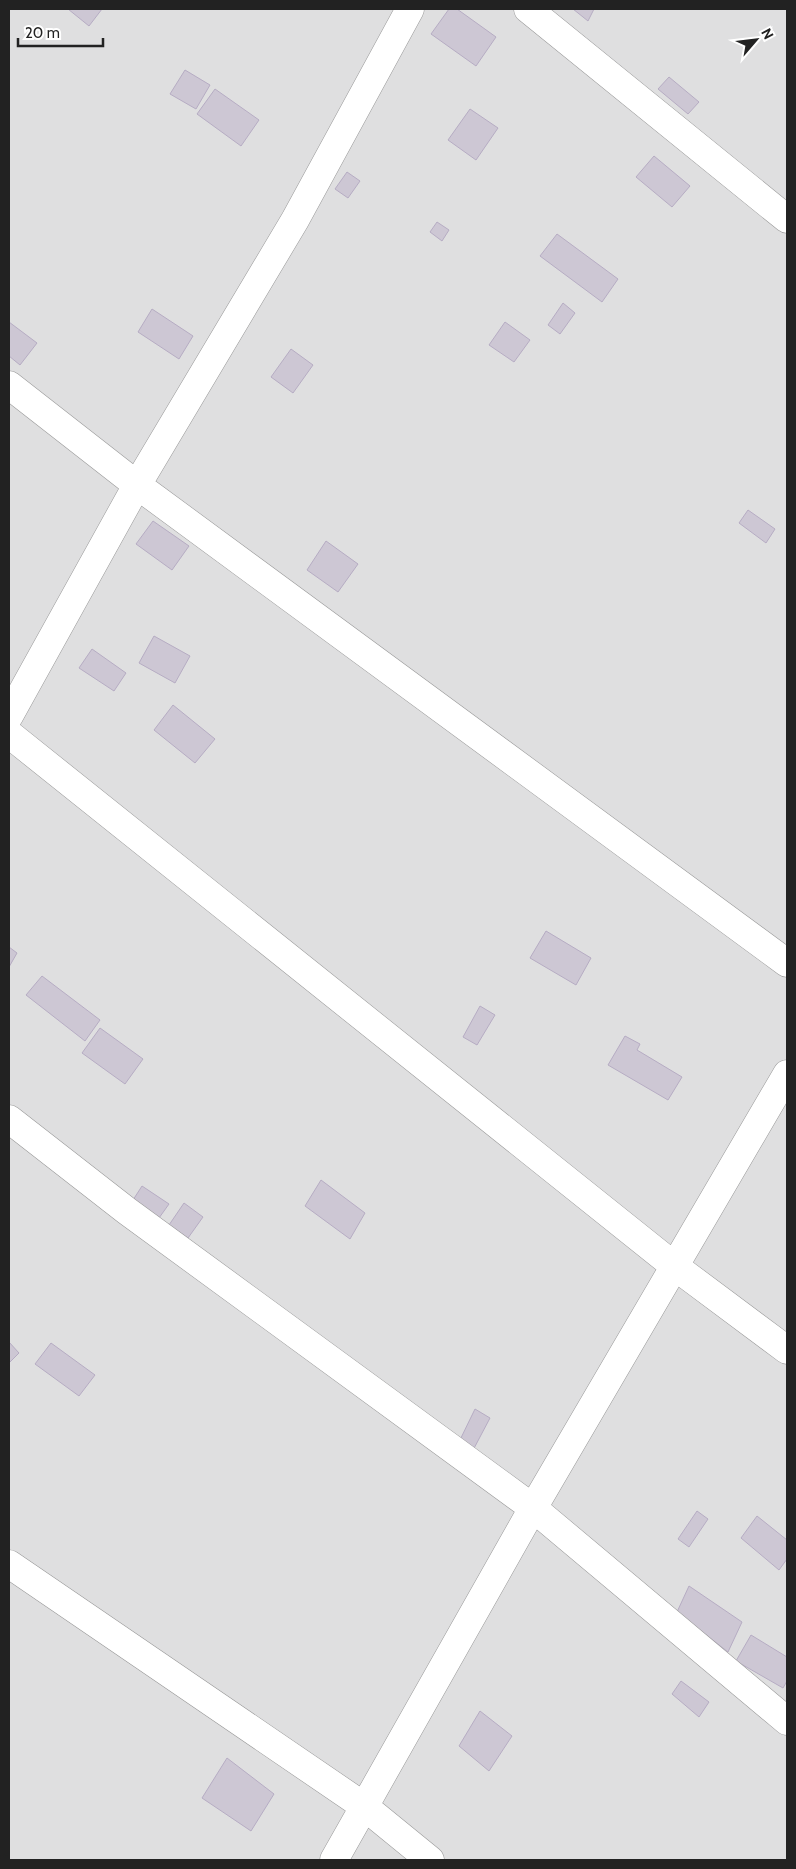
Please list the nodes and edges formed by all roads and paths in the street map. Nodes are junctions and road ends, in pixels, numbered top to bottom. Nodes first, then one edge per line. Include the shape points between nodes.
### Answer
1 (410, 9) edge
2 (528, 9) edge
3 (787, 220) edge
4 (9, 385) edge
5 (137, 485) junction
6 (9, 716) edge
7 (9, 734) edge
8 (787, 963) edge
9 (787, 1074) edge
10 (9, 1119) edge
11 (674, 1265) junction
12 (787, 1350) edge
13 (533, 1508) junction
14 (9, 1564) edge
15 (787, 1721) edge
16 (365, 1807) junction
17 (334, 1860) edge
18 (430, 1860) edge

1 - 5 street via 295,220
2 - 3 street
4 - 5 street
5 - 6 street
5 - 8 street
7 - 11 street
9 - 11 street
10 - 13 street via 127,1210
11 - 12 street
11 - 13 street
13 - 15 street
13 - 16 street
14 - 16 street
16 - 17 street
16 - 18 street

